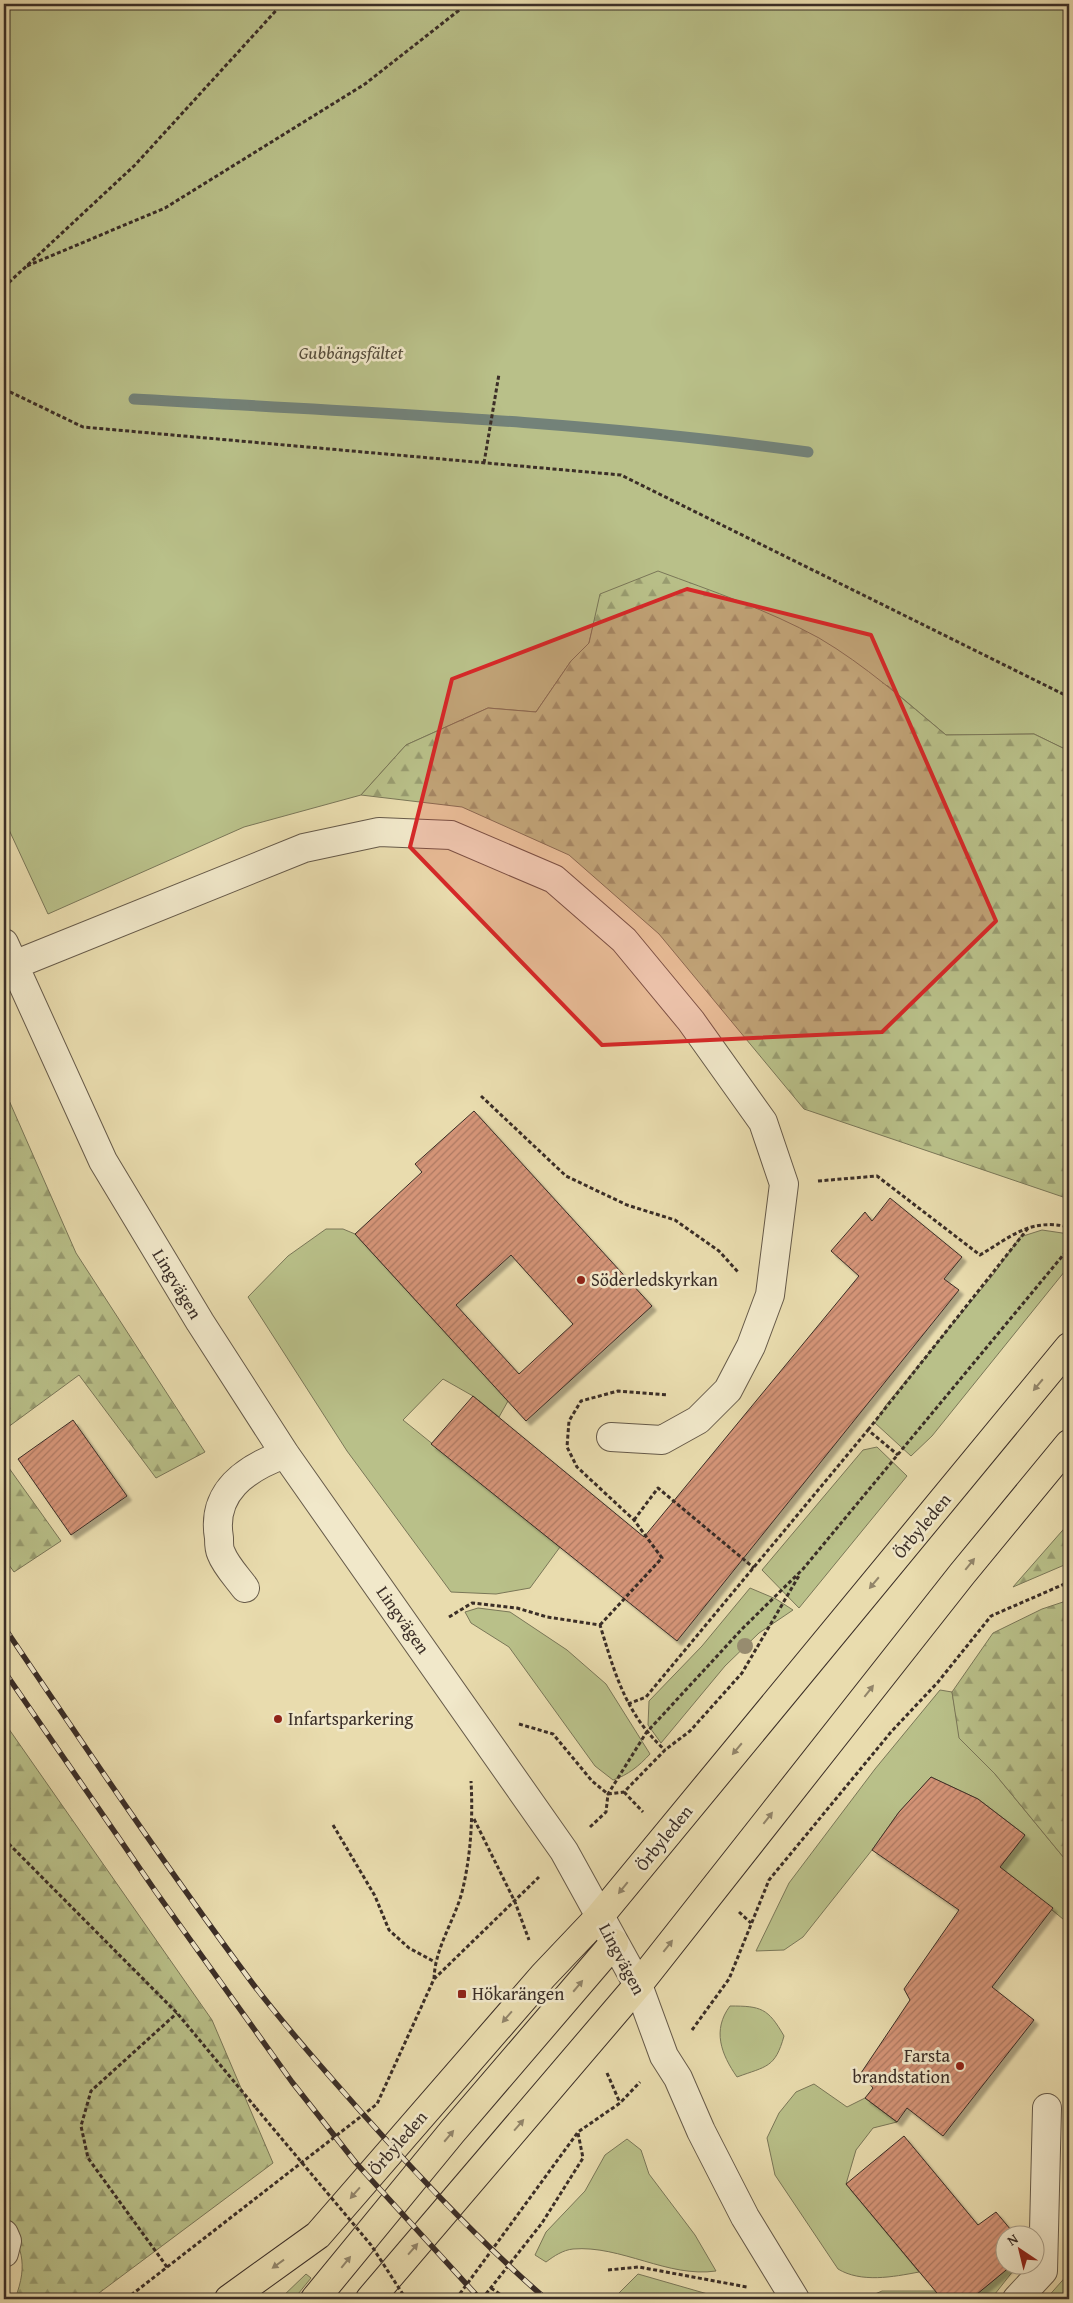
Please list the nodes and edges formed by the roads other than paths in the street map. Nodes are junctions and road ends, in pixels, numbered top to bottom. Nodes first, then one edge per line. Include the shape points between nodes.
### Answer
1 (9, 954) edge
2 (1069, 1347) edge
3 (611, 1437) dead end
4 (1069, 1444) edge
5 (285, 1454) junction
6 (245, 1588) dead end
7 (599, 1917) junction
8 (614, 1943) junction
9 (638, 1985) junction
10 (1047, 2108) dead end
11 (4, 2234) edge
12 (4, 2253) edge
13 (792, 2296) edge
14 (229, 2299) edge
15 (315, 2299) edge
16 (370, 2299) edge
17 (1017, 2299) edge

1 - 3 street via 304,848 379,832 451,835 554,879 624,940 691,1020 763,1122 784,1184 770,1295 751,1346 728,1390 698,1420 662,1440
1 - 5 street, Lingvägen via 103,1161 200,1322
2 -> 7 main road, Örbyleden
9 -> 4 main road via 962,1574
5 - 6 street via 245,1474 222,1498 216,1524 221,1553
5 - 7 street, Lingvägen via 564,1851
7 - 8 street, Lingvägen
7 -> 14 main road, Örbyleden via 543,1976 318,2235
8 - 9 street, Lingvägen
15 -> 8 main road, Örbyleden
9 - 13 street, Lingvägen via 664,2056 678,2078 701,2131 745,2217
16 -> 9 main road
10 - 17 street via 1043,2271
11 - 12 street via 7,2241

